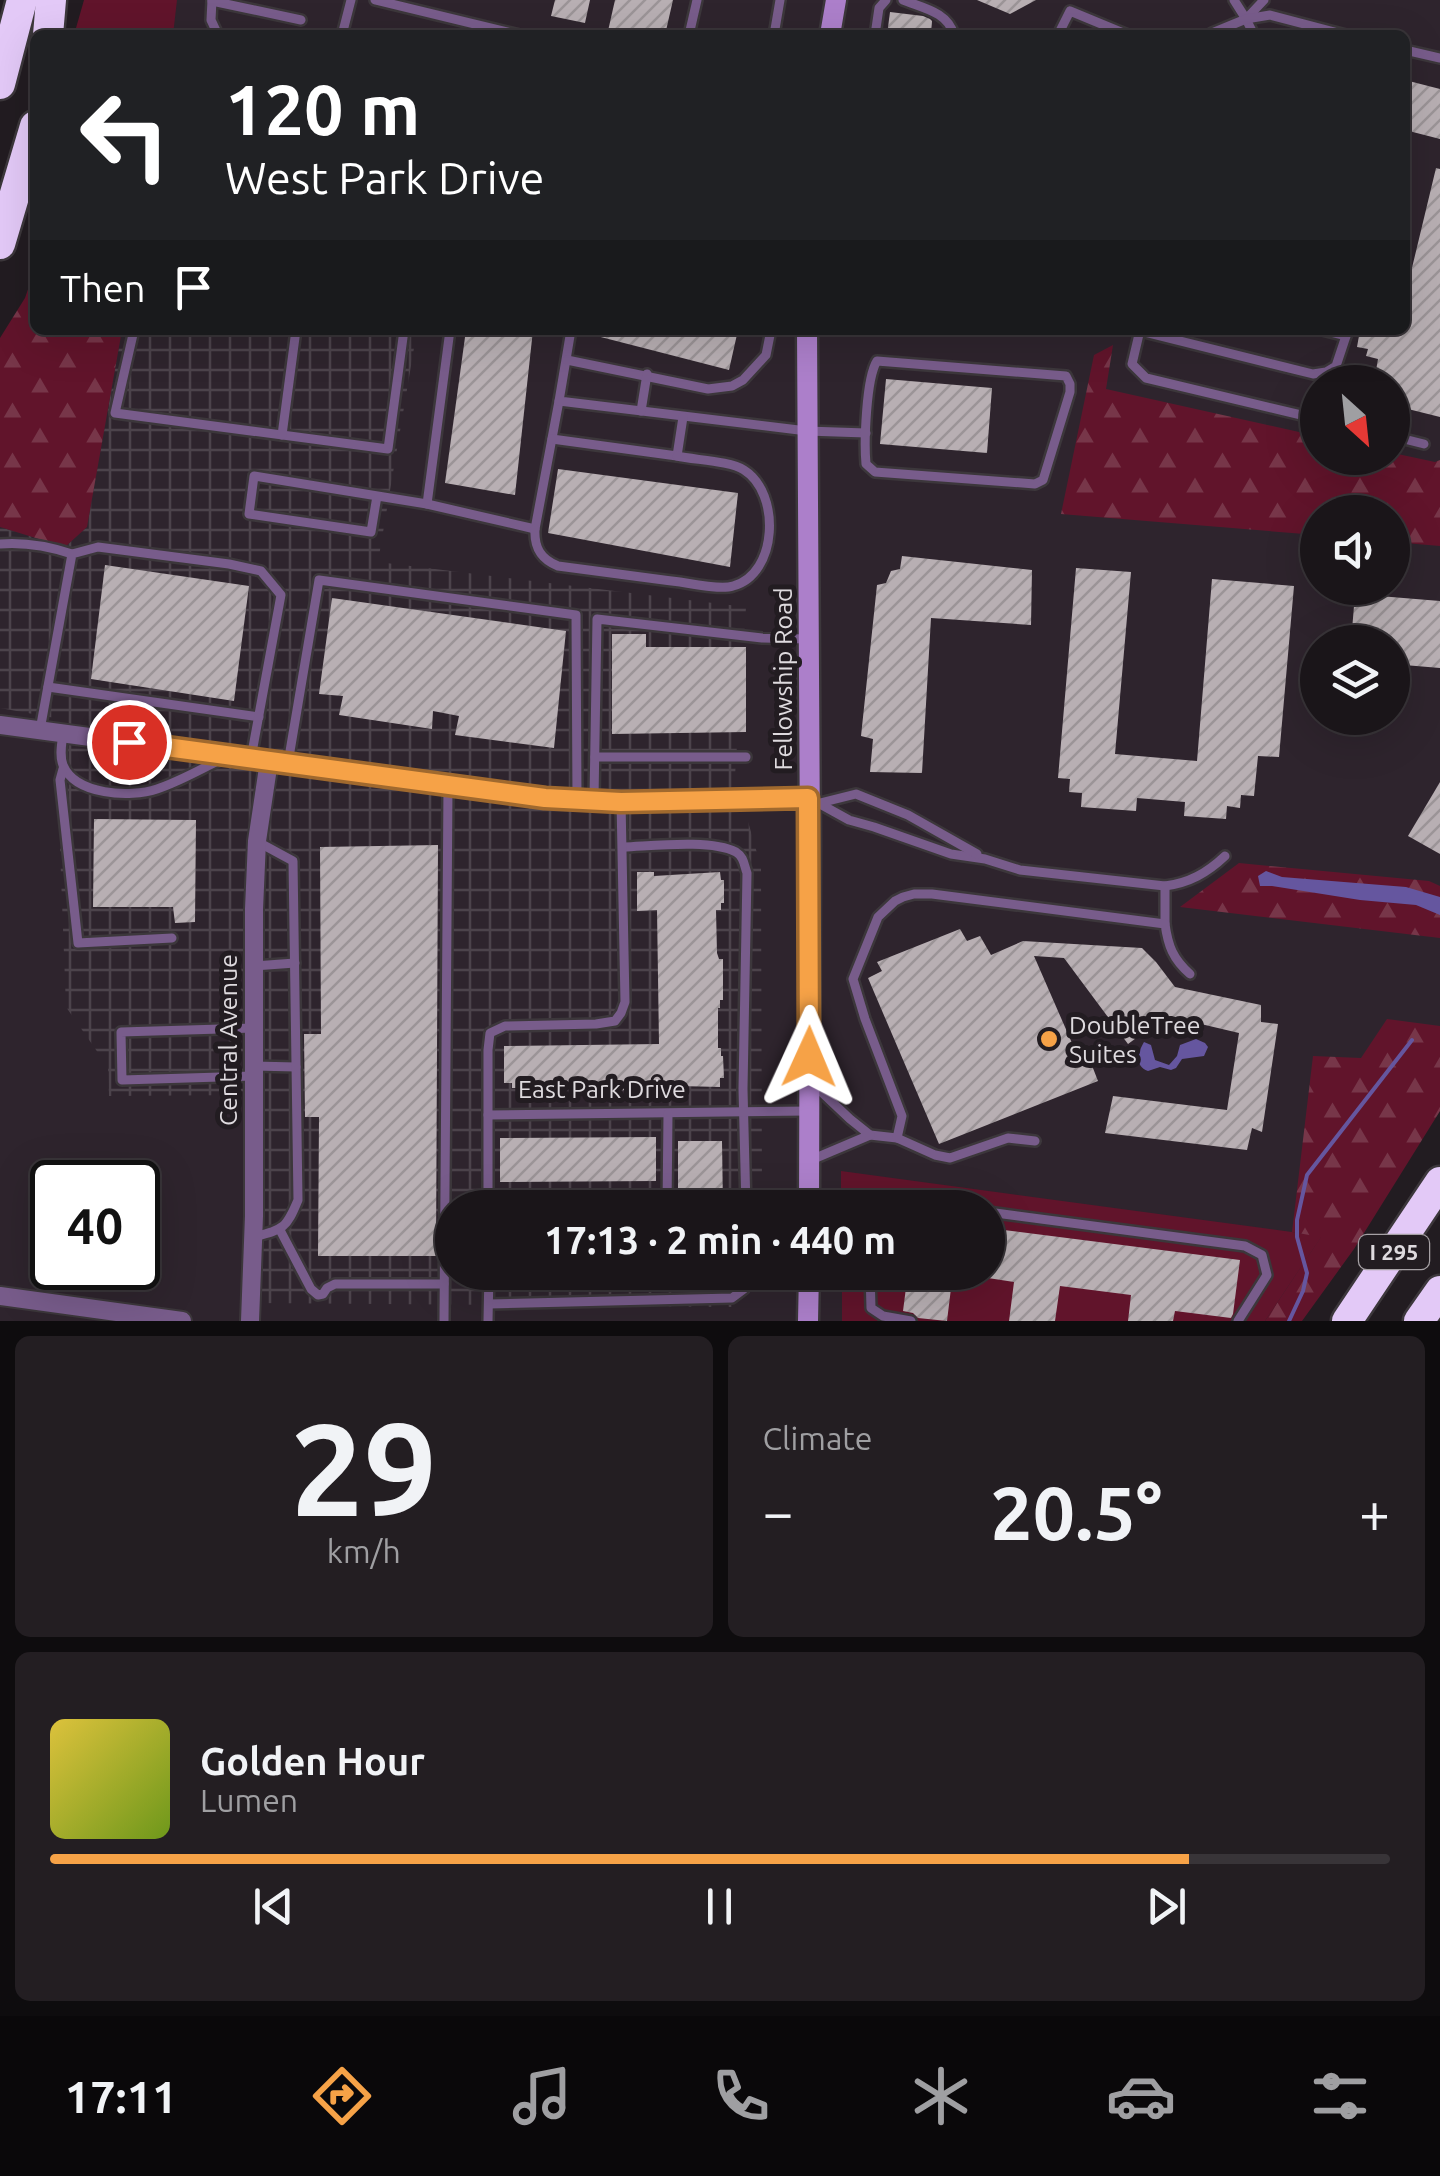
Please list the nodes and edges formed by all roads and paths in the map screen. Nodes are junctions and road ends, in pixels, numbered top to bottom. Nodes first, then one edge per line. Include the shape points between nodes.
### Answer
1 (212, 0) edge
2 (351, 0) edge
3 (375, 0) edge
4 (697, 0) edge
5 (780, 0) edge
6 (836, 0) edge
7 (903, 0) edge
8 (1234, 0) edge
9 (1264, 0) edge
10 (880, 1) edge
11 (393, 2) edge
12 (22, 4) edge
13 (255, 5) edge
14 (1246, 19) junction
15 (301, 20) dead end
16 (216, 30) edge
17 (343, 30) edge
18 (501, 30) edge
19 (690, 30) edge
20 (775, 30) edge
21 (831, 30) edge
22 (876, 30) edge
23 (953, 30) edge
24 (1060, 30) edge
25 (1116, 30) edge
26 (1219, 30) edge
27 (1252, 30) edge
28 (1327, 30) edge
29 (1410, 51) edge
30 (1440, 58) edge
31 (0, 84) edge
32 (30, 143) edge
33 (0, 244) edge
34 (133, 335) edge
35 (295, 335) edge
36 (403, 335) edge
37 (449, 335) edge
38 (570, 335) edge
39 (770, 335) edge
40 (807, 335) edge
41 (1139, 335) edge
42 (1156, 335) edge
43 (1346, 335) edge
44 (567, 360) junction
45 (646, 374) junction
46 (559, 401) junction
47 (641, 411) junction
48 (1300, 414) edge
49 (683, 417) junction
50 (807, 431) junction
51 (866, 433) junction
52 (282, 435) junction
53 (552, 439) junction
54 (1410, 440) edge
55 (1424, 444) dead end
56 (677, 456) junction
57 (378, 496) junction
58 (428, 504) junction
59 (534, 529) junction
60 (0, 544) edge
61 (72, 554) junction
62 (808, 639) junction
63 (48, 688) junction
64 (258, 717) junction
65 (0, 724) edge
66 (40, 730) junction
67 (63, 733) junction
68 (229, 755) junction
69 (595, 756) junction
70 (746, 757) dead end
71 (269, 760) junction
72 (64, 768) junction
73 (448, 786) junction
74 (586, 800) junction
75 (814, 801) junction
76 (621, 802) junction
77 (257, 841) junction
78 (624, 847) junction
79 (1225, 856) dead end
80 (985, 859) junction
81 (1165, 886) junction
82 (1165, 924) junction
83 (172, 938) dead end
84 (295, 963) junction
85 (254, 966) junction
86 (1190, 974) dead end
87 (254, 1028) junction
88 (296, 1066) junction
89 (253, 1071) junction
90 (809, 1080) junction
91 (808, 1111) junction
92 (744, 1113) junction
93 (668, 1114) junction
94 (488, 1115) junction
95 (870, 1135) junction
96 (897, 1138) junction
97 (1035, 1141) dead end
98 (808, 1161) junction
99 (1440, 1182) edge
100 (445, 1190) edge
101 (488, 1190) edge
102 (668, 1190) edge
103 (746, 1190) edge
104 (809, 1190) edge
105 (1005, 1214) edge
106 (280, 1230) junction
107 (254, 1237) junction
108 (435, 1284) edge
109 (444, 1290) edge
110 (488, 1290) edge
111 (743, 1290) edge
112 (808, 1290) edge
113 (870, 1290) edge
114 (1440, 1291) edge
115 (0, 1296) edge
116 (488, 1304) junction
117 (182, 1321) edge
118 (250, 1321) edge
119 (444, 1321) edge
120 (488, 1321) edge
121 (808, 1321) edge
122 (911, 1321) edge
123 (1238, 1321) edge
124 (1347, 1321) edge
125 (1419, 1321) edge

1 - 13 lane
1 - 16 lane
2 - 17 lane
3 - 11 lane
4 - 19 lane
5 - 20 lane
6 - 21 street
7 - 23 lane via 945,17
8 - 14 lane
9 - 14 lane
10 - 22 lane
11 - 18 lane
12 - 31 highway
13 - 15 lane
14 - 26 lane
14 - 27 lane
14 - 28 lane via 1270,15
24 - 25 lane via 1070,11
29 - 30 lane
32 - 33 highway
34 - 52 lane via 115,414
35 - 52 lane
36 - 52 lane via 388,449
37 - 58 lane
38 - 44 lane
39 - 45 lane via 766,355 732,386 708,388
40 - 50 street, Fellowship Road
41 - 48 lane via 1132,364 1146,378
42 - 43 lane via 1312,374 1336,366
44 - 45 lane
44 - 46 lane
45 - 47 lane
46 - 47 lane
46 - 53 lane
47 - 49 lane
49 - 50 lane
49 - 56 lane
50 - 51 lane
50 - 62 street, Fellowship Road
51 - 51 lane via 866,464 874,472 1035,484 1047,470 1070,384 1066,376 878,361
53 - 56 lane
53 - 59 lane
54 - 55 lane
56 - 59 lane via 742,468 765,494 768,544 761,563 733,586 558,566 539,553
57 - 57 lane via 254,476 248,514 371,532
57 - 58 lane
58 - 59 lane
60 - 61 lane
61 - 63 lane
61 - 64 lane via 98,546 261,571 281,596
62 - 69 lane via 596,619
62 - 75 street, Fellowship Road
63 - 64 lane
63 - 66 lane
64 - 71 lane
65 - 66 street
66 - 67 street
67 - 68 street
67 - 72 lane
68 - 71 street
68 - 72 lane via 144,792 96,790
69 - 70 lane
69 - 74 lane
71 - 73 street
71 - 74 lane via 319,580 576,615
71 - 77 street, Central Avenue
72 - 83 lane via 78,943
73 - 74 street
73 - 100 lane
74 - 76 street
75 - 76 street
75 - 80 lane via 849,820
75 - 80 lane via 856,794
75 - 90 street, Fellowship Road
76 - 78 lane
77 - 84 lane via 294,860
77 - 85 street, Central Avenue
78 - 92 lane via 702,844 742,858
78 - 94 lane via 622,1012 615,1021 505,1026 490,1034
79 - 81 lane via 1182,884
80 - 81 lane via 1020,870
81 - 82 lane
82 - 86 lane via 1176,961
82 - 96 lane via 932,894 894,900 878,917 852,979 902,1116
84 - 85 lane
84 - 88 lane
85 - 87 street, Central Avenue
87 - 89 street, Central Avenue
87 - 89 lane via 121,1032 122,1080
88 - 89 lane
88 - 106 lane via 298,1200
89 - 107 street, Central Avenue
90 - 91 street, Fellowship Road
90 - 95 lane
91 - 92 lane, East Park Drive
91 - 98 street, Fellowship Road
92 - 93 lane, East Park Drive
92 - 103 lane
93 - 94 lane, East Park Drive
93 - 102 lane
94 - 101 lane, East Park Drive
95 - 96 lane
95 - 98 lane
96 - 97 lane via 950,1158 1008,1138
98 - 104 street, Fellowship Road
99 - 124 highway, I 295
105 - 123 lane via 1245,1246 1262,1255 1268,1275
106 - 107 lane
106 - 108 lane via 318,1295 335,1284
107 - 118 street, Central Avenue
109 - 119 lane
110 - 116 lane
111 - 116 lane via 732,1298
112 - 121 street
113 - 122 lane via 871,1308
114 - 125 highway, I 295
115 - 117 street
116 - 120 lane

